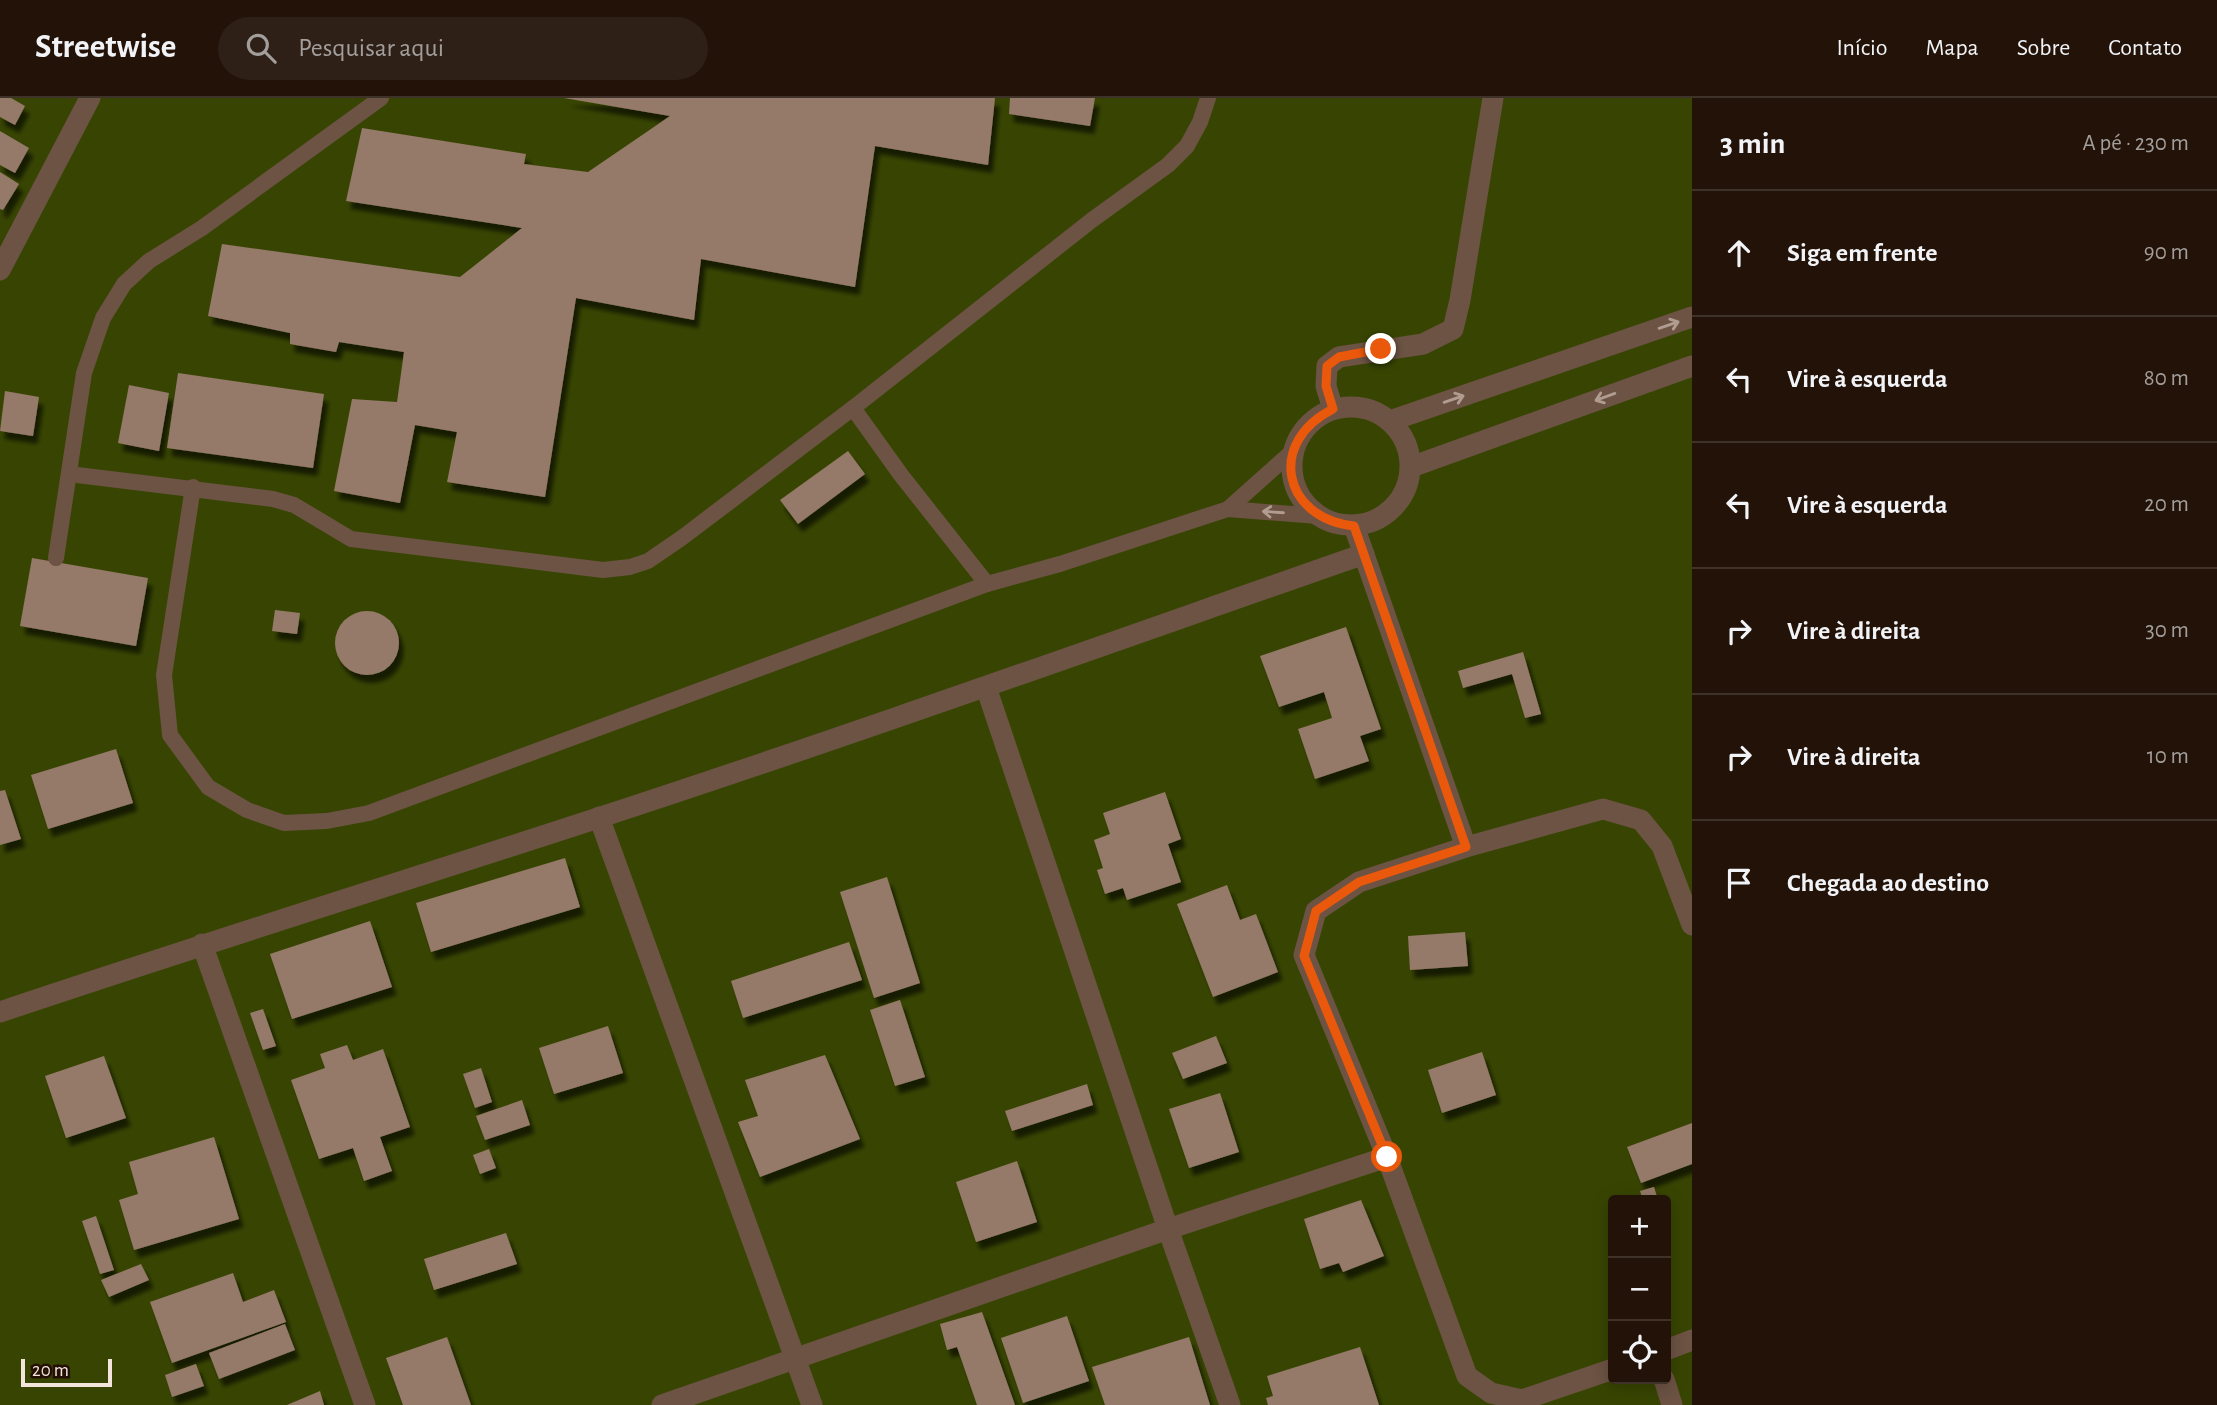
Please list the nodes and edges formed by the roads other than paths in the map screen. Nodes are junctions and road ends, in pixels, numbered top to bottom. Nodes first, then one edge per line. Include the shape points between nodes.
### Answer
1 (90, 98) edge
2 (382, 98) edge
3 (1208, 98) edge
4 (1493, 98) edge
5 (0, 270) edge
6 (1692, 317) edge
7 (1692, 366) edge
8 (853, 408) junction
9 (1333, 409) junction
10 (1390, 421) junction
11 (1293, 451) junction
12 (1410, 467) junction
13 (69, 474) junction
14 (193, 488) junction
15 (1228, 509) junction
16 (1318, 516) junction
17 (1354, 526) junction
18 (1364, 554) junction
19 (56, 558) dead end
20 (987, 584) junction
21 (986, 687) junction
22 (599, 817) junction
23 (1466, 847) junction
24 (1692, 925) edge
25 (202, 944) junction
26 (0, 1012) edge
27 (1387, 1157) junction
28 (1168, 1229) junction
29 (1692, 1340) edge
30 (1671, 1348) edge
31 (796, 1358) junction
32 (1608, 1371) edge
33 (1666, 1384) edge
34 (365, 1405) edge
35 (662, 1405) edge
36 (813, 1405) edge
37 (1230, 1405) edge
38 (1672, 1405) edge

1 - 5 street
2 - 13 lane via 149,261 124,284 103,318 84,373
3 - 8 lane via 1187,146 1168,165
4 - 9 street via 1453,329 1423,344 1339,357 1327,366 1326,386
10 -> 6 street
7 -> 12 street
8 - 14 lane via 683,537 648,561 630,567 603,570 351,539 294,505
8 - 20 lane
9 - 10 street via 1372,410
9 - 11 street via 1315,418
10 - 12 street via 1408,449
11 - 15 lane
11 - 16 street via 1295,488
12 - 17 street via 1408,484 1388,513
13 - 14 lane
13 - 19 lane
14 - 20 lane via 164,675 170,735 208,787 247,810 284,823 369,813
16 -> 15 lane
15 - 20 lane
16 - 17 street
17 - 18 street
18 - 21 street
18 - 23 street
21 - 22 street
21 - 28 street
22 - 25 street
22 - 31 street
23 - 24 street via 1603,809 1641,820 1662,846
23 - 27 street via 1359,882 1316,911 1304,956
25 - 26 street
25 - 34 street
27 - 28 street
27 - 32 street via 1467,1376 1491,1393 1522,1400
28 - 31 street
28 - 37 street
29 - 30 street
31 - 35 street
31 - 36 street
33 - 38 street

